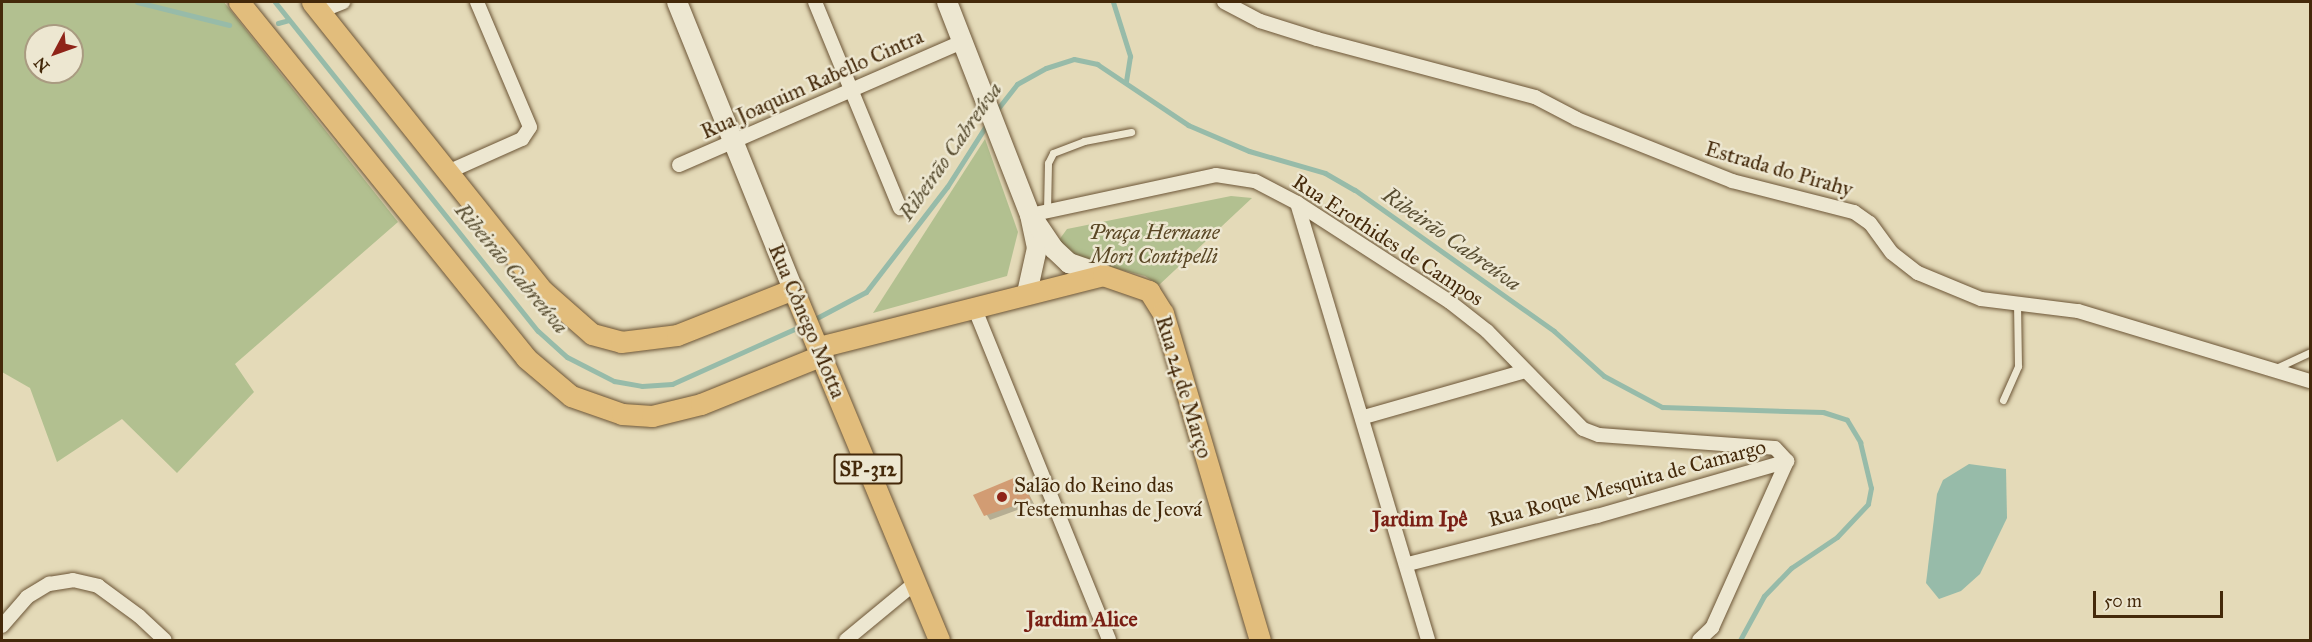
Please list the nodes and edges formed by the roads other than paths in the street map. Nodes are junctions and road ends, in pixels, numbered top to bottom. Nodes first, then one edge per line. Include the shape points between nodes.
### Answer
1 (239, 2) edge
2 (343, 2) edge
3 (477, 2) edge
4 (677, 2) edge
5 (815, 2) edge
6 (947, 2) edge
7 (1224, 2) edge
8 (317, 6) edge
9 (962, 42) junction
10 (852, 90) junction
11 (1131, 132) dead end
12 (734, 141) junction
13 (679, 165) dead end
14 (450, 171) junction
15 (1297, 203) junction
16 (900, 208) dead end
17 (1039, 213) junction
18 (1069, 263) junction
19 (1103, 274) junction
20 (1062, 284) junction
21 (1026, 293) junction
22 (797, 298) junction
23 (2017, 305) junction
24 (974, 307) junction
25 (818, 346) junction
26 (2310, 352) edge
27 (2271, 370) junction
28 (1526, 371) junction
29 (2310, 381) edge
30 (2003, 400) dead end
31 (1364, 417) junction
32 (1787, 461) junction
33 (1408, 564) junction
34 (915, 583) junction
35 (2, 626) edge
36 (165, 640) edge
37 (846, 640) edge
38 (939, 640) edge
39 (1109, 640) edge
40 (1260, 640) edge
41 (1428, 640) edge
42 (1699, 640) edge

1 - 25 main road via 526,358 571,396 622,414 652,416 701,404
2 - 8 street
3 - 14 street via 530,127 522,139
4 - 12 street, Rua Cônego Motta
5 - 10 street
6 - 9 street
7 - 23 street, Estrada do Pirahy via 1260,21 1317,39 1535,97 1577,119 1732,181 1854,212 1870,223 1892,253 1918,273 1981,299
8 - 14 main road
9 - 10 street, Rua Joaquim Rabello Cintra
9 - 17 street via 999,133
10 - 12 street, Rua Joaquim Rabello Cintra
10 - 16 street
11 - 17 lane via 1084,141 1053,153 1047,163
12 - 13 street, Rua Joaquim Rabello Cintra
12 - 22 street, Rua Cônego Motta
14 - 22 main road via 543,291 591,334 621,342 677,335
15 - 17 street, Rua Erothides de Campos via 1255,182 1216,175
15 - 28 street, Rua Erothides de Campos via 1450,302 1487,331
15 - 31 street
17 - 18 street via 1054,249
17 - 21 street via 1037,248
18 - 19 street
18 - 20 street
19 - 20 main road
19 - 40 main road, Rua 24 de Março via 1149,291 1163,313
20 - 21 main road
21 - 24 main road
22 - 25 main road, Rua Cônego Motta / SP-312
23 - 27 street, Estrada do Pirahy via 2078,311
23 - 30 lane via 2018,366
24 - 25 main road
24 - 39 street
25 - 34 main road, Rua Cônego Motta / SP-312
26 - 27 lane
27 - 29 street, Estrada do Pirahy
28 - 31 street
28 - 32 street, Rua Erothides de Campos via 1583,429 1599,435 1775,448
31 - 33 street
32 - 33 street, Rua Roque Mesquita de Camargo via 1597,516
32 - 42 street via 1712,628
33 - 41 street
34 - 37 street
34 - 38 main road, Rua Cônego Motta / SP-312
35 - 36 street via 27,597 49,584 73,580 98,586

